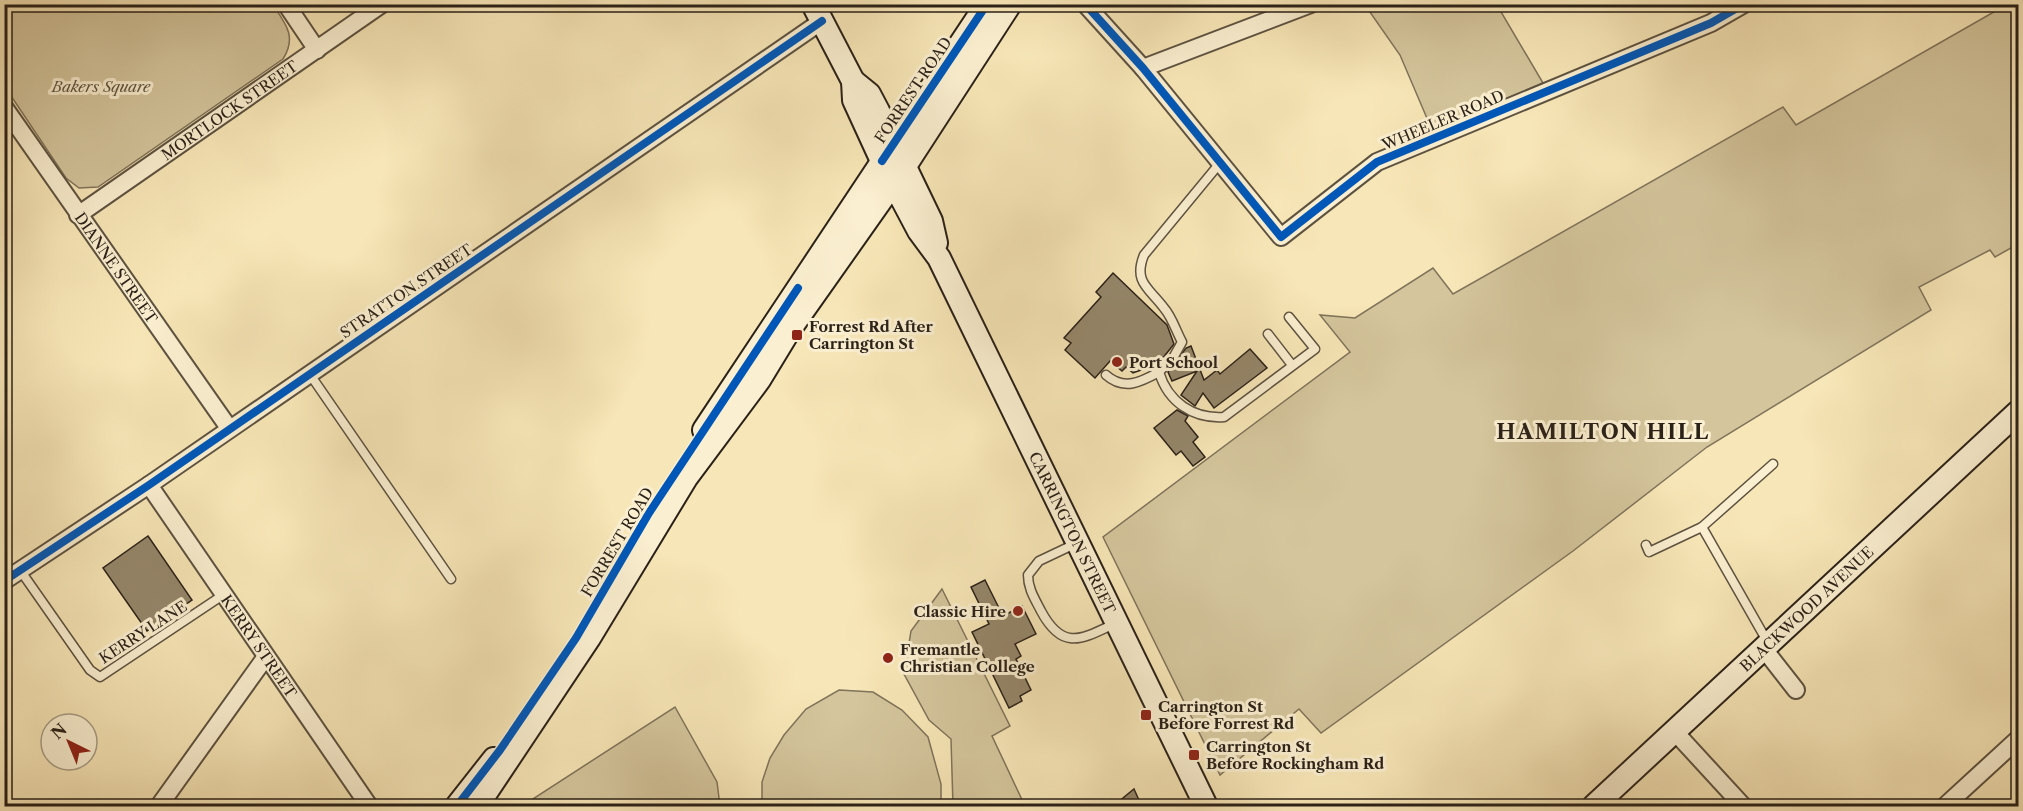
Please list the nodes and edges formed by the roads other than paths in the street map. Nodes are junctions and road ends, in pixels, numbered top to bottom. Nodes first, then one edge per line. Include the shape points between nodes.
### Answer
1 (286, 4) edge
2 (382, 4) edge
3 (987, 4) edge
4 (1010, 4) edge
5 (1085, 4) edge
6 (1311, 4) edge
7 (1744, 4) edge
8 (817, 13) edge
9 (317, 50) junction
10 (1143, 68) junction
11 (4, 107) edge
12 (888, 152) junction
13 (1220, 163) junction
14 (899, 175) junction
15 (78, 215) junction
16 (1289, 317) dead end
17 (1268, 334) dead end
18 (1292, 365) junction
19 (1159, 372) junction
20 (309, 374) junction
21 (1106, 375) dead end
22 (2019, 412) edge
23 (230, 428) junction
24 (1773, 464) dead end
25 (149, 485) junction
26 (1702, 527) junction
27 (1078, 543) junction
28 (1646, 546) dead end
29 (10, 573) edge
30 (451, 579) dead end
31 (223, 596) junction
32 (1116, 623) junction
33 (1766, 647) junction
34 (265, 658) junction
35 (1796, 690) dead end
36 (1675, 732) junction
37 (2019, 739) edge
38 (159, 807) edge
39 (369, 807) edge
40 (457, 807) edge
41 (477, 807) edge
42 (1206, 807) edge
43 (1594, 807) edge
44 (1743, 807) edge
45 (1945, 807) edge

1 - 9 street
2 - 9 street, MORTLOCK STREET
3 - 12 main road, FORREST ROAD
4 - 14 main road, FORREST ROAD
5 - 10 street, WHEELER ROAD
6 - 10 street
7 - 13 street, WHEELER ROAD via 1711,23 1377,162 1281,237
8 - 12 main road, CARRINGTON STREET via 853,81 869,94
8 - 20 street, STRATTON STREET
9 - 15 street, MORTLOCK STREET
10 - 13 street, WHEELER ROAD
11 - 15 street, DIANNE STREET
12 - 14 main road, CARRINGTON STREET
12 - 40 main road, FORREST ROAD via 649,513 576,638
13 - 19 lane via 1144,255 1139,267 1139,276 1166,310 1182,342
14 - 27 main road, CARRINGTON STREET via 932,221 939,258
14 - 41 main road, FORREST ROAD via 790,329 759,380 686,478 589,638
15 - 23 street, DIANNE STREET
16 - 18 lane via 1315,349
17 - 18 lane
18 - 19 lane via 1224,417 1211,418 1172,400
19 - 21 lane via 1141,382 1125,384
20 - 23 street, STRATTON STREET
20 - 30 lane
22 - 33 main road, BLACKWOOD AVENUE
23 - 25 street, STRATTON STREET
24 - 26 lane
25 - 29 street, STRATTON STREET
25 - 31 street, KERRY STREET
26 - 28 lane via 1649,552
26 - 33 lane
27 - 32 main road, CARRINGTON STREET
27 - 32 lane via 1040,561 1028,575 1028,585 1049,626 1068,639 1082,639
29 - 31 lane, KERRY LANE via 90,670 100,676
31 - 34 street, KERRY STREET
32 - 42 main road, CARRINGTON STREET
33 - 35 street
33 - 36 main road, BLACKWOOD AVENUE
34 - 38 street
34 - 39 street, KERRY STREET
36 - 43 main road, BLACKWOOD AVENUE
36 - 44 street
37 - 45 street

